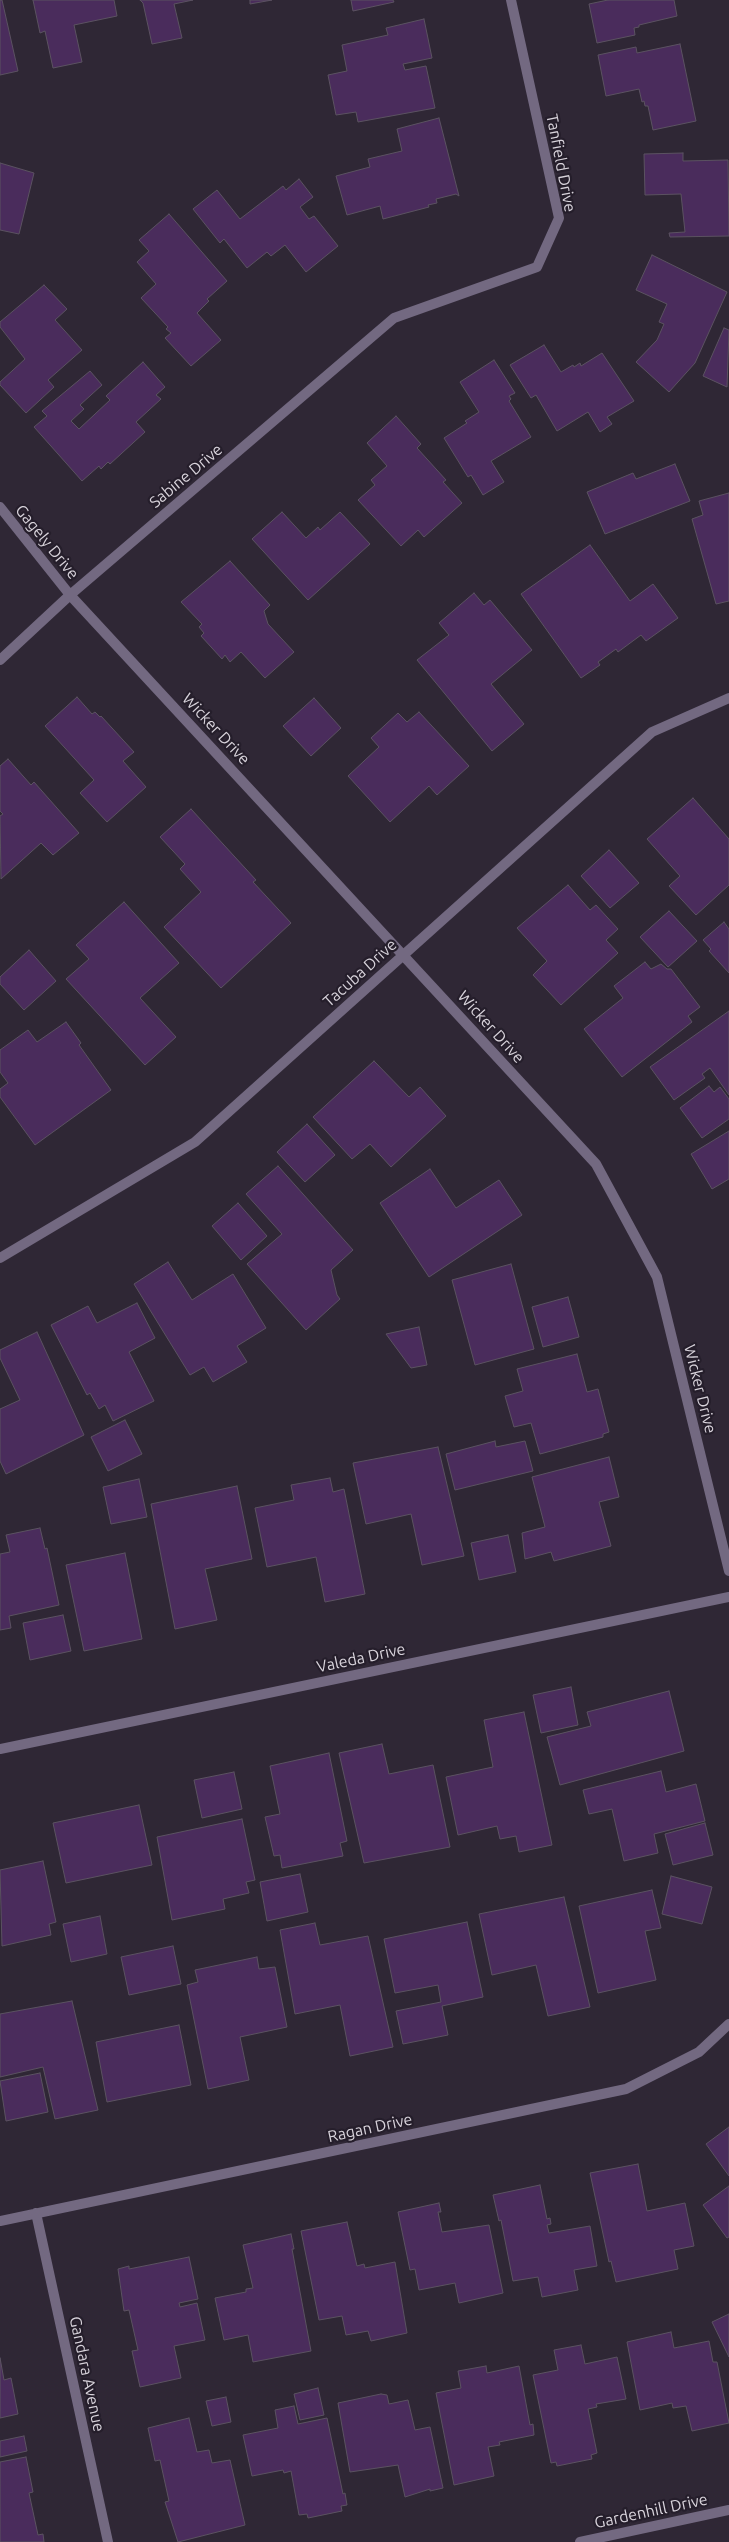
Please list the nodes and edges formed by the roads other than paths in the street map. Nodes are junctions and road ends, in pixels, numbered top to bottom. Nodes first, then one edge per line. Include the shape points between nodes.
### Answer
1 (511, 0) edge
2 (394, 318) joint
3 (0, 507) edge
4 (70, 595) junction
5 (0, 660) edge
6 (729, 698) edge
7 (404, 953) junction
8 (0, 1258) edge
9 (729, 1571) edge
10 (729, 1597) edge
11 (0, 1749) edge
12 (729, 2024) edge
13 (36, 2213) junction
14 (0, 2221) edge
15 (729, 2510) edge
16 (108, 2542) edge
17 (580, 2542) edge

1 - 2 street, Tanfield Drive via 559,218 537,267
2 - 4 street, Sabine Drive
3 - 4 street, Gagely Drive
4 - 5 street, Sabine Drive
4 - 7 street, Wicker Drive
6 - 7 street, Tacuba Drive via 652,732
7 - 8 street, Tacuba Drive via 195,1142
7 - 9 street, Wicker Drive via 596,1164 657,1277
10 - 11 street, Valeda Drive
12 - 13 street, Ragan Drive via 699,2052 626,2089
13 - 14 street, Ragan Drive
13 - 16 street, Gandara Avenue
15 - 17 street, Gardenhill Drive

